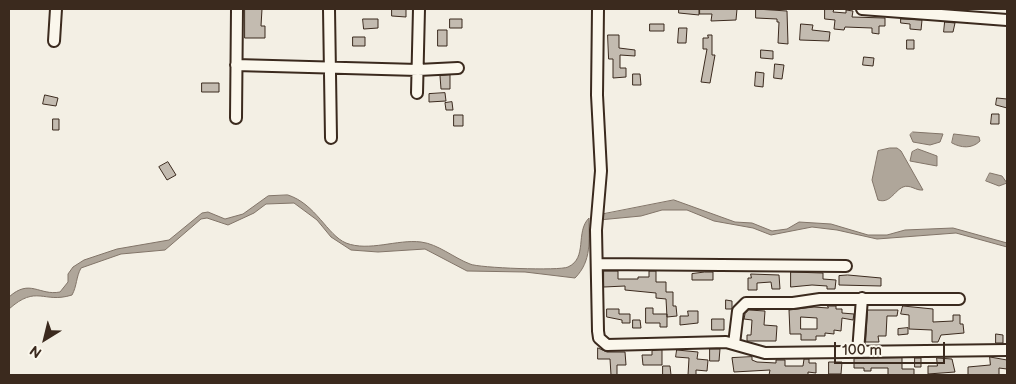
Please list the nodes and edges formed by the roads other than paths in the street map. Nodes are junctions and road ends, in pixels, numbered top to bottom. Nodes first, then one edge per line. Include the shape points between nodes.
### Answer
1 (56, 9) edge
2 (237, 9) edge
3 (329, 9) edge
4 (418, 9) edge
5 (598, 9) edge
6 (862, 9) edge
7 (1007, 20) edge
8 (54, 41) dead end
9 (236, 65) junction
10 (330, 67) junction
11 (458, 68) dead end
12 (418, 70) junction
13 (417, 93) dead end
14 (236, 118) dead end
15 (331, 138) dead end
16 (597, 264) junction
17 (846, 266) dead end
18 (862, 298) junction
19 (959, 298) dead end
20 (734, 344) junction
21 (1007, 350) edge
22 (858, 352) junction

1 - 8 street
2 - 9 street
3 - 10 street
4 - 12 street
5 - 16 street via 597,95 601,171 597,205
6 - 7 street
9 - 10 street
9 - 14 street
10 - 12 street
10 - 15 street
11 - 12 street
12 - 13 street
16 - 17 street
16 - 20 street via 599,338 607,345
18 - 19 street
18 - 20 street via 746,303 738,311
18 - 22 street
20 - 22 street via 765,352
21 - 22 street

